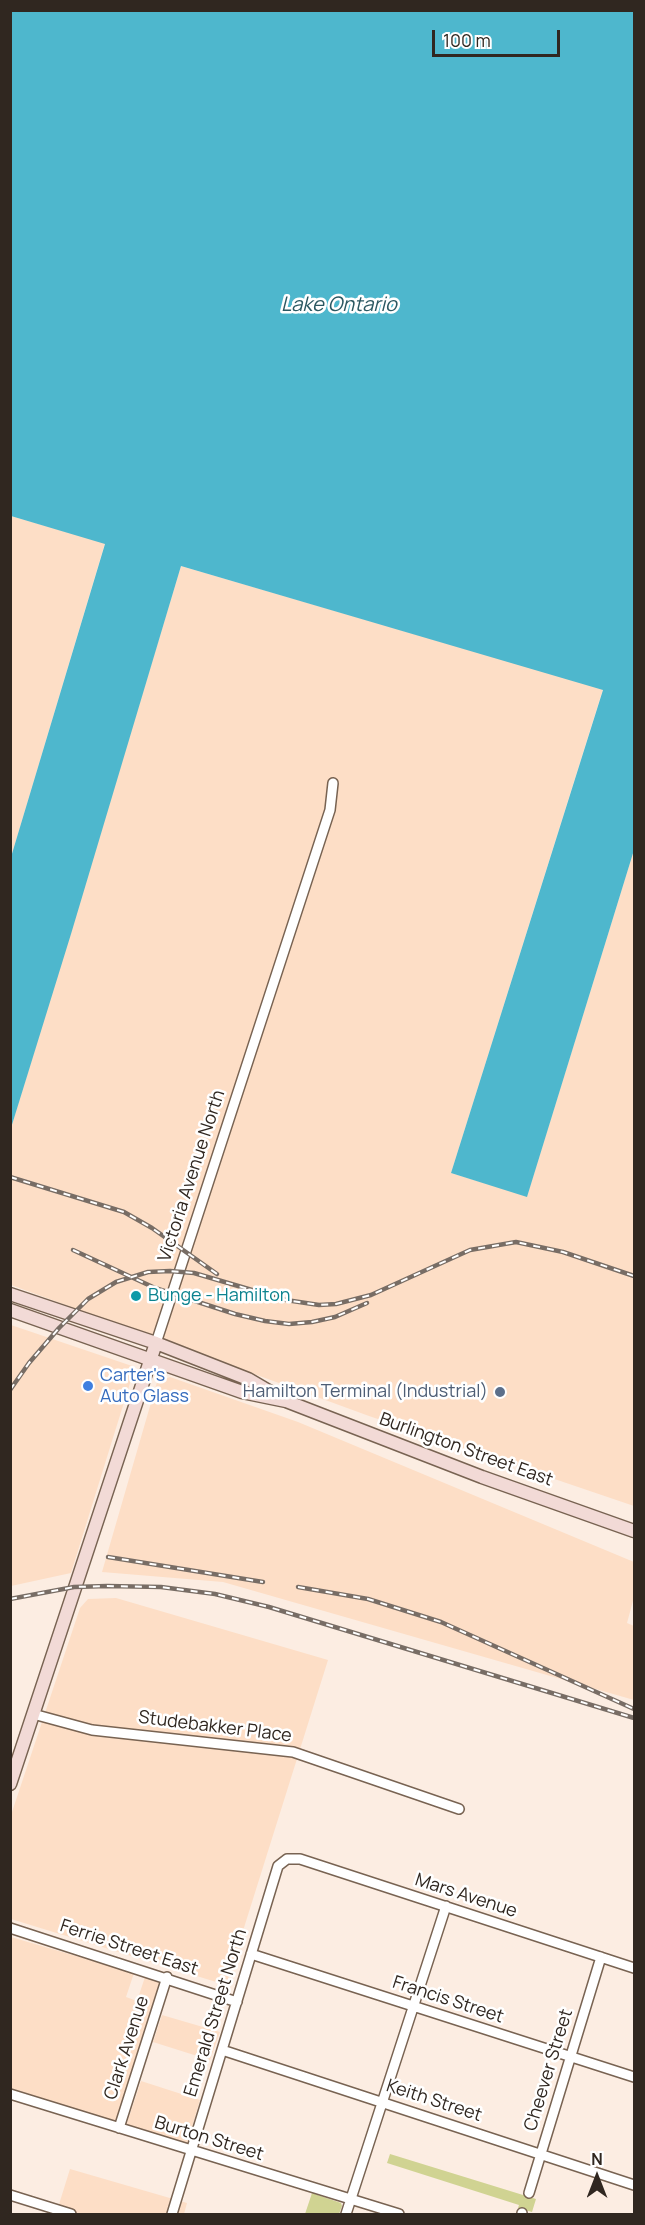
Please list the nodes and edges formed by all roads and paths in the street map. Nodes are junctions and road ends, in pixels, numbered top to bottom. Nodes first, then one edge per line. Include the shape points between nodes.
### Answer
1 (333, 783) dead end
2 (10, 1294) edge
3 (10, 1310) edge
4 (156, 1342) junction
5 (151, 1359) junction
6 (286, 1401) junction
7 (634, 1531) edge
8 (33, 1714) junction
9 (10, 1785) edge
10 (459, 1809) dead end
11 (286, 1859) joint
12 (446, 1906) junction
13 (10, 1928) edge
14 (251, 1953) junction
15 (601, 1957) junction
16 (634, 1968) edge
17 (167, 1977) junction
18 (237, 2001) junction
19 (413, 2006) junction
20 (222, 2050) junction
21 (570, 2056) junction
22 (634, 2077) edge
23 (10, 2094) edge
24 (383, 2101) junction
25 (118, 2128) junction
26 (192, 2150) junction
27 (541, 2154) junction
28 (634, 2185) edge
29 (529, 2193) dead end
30 (10, 2195) edge
31 (351, 2199) junction
32 (71, 2214) edge
33 (172, 2214) edge
34 (346, 2214) edge
35 (399, 2214) edge

1 - 4 street, Victoria Avenue North via 330,810
2 - 4 main road, Burlington Street East
3 - 5 main road, Burlington Street East
4 - 5 main road, Victoria Avenue North
4 - 6 main road, Burlington Street East via 248,1379
5 - 6 main road, Burlington Street East via 242,1392
5 - 8 main road, Victoria Avenue North
6 - 7 main road, Burlington Street East
8 - 9 main road, Victoria Avenue North
8 - 10 street, Studebakker Place via 92,1730 293,1752
11 - 12 street, Mars Avenue via 300,1859
11 - 14 street, Emerald Street North via 278,1866
12 - 15 street, Mars Avenue
12 - 19 street
13 - 17 street, Ferrie Street East
14 - 18 street, Emerald Street North
14 - 19 street, Francis Street
15 - 16 street, Mars Avenue
15 - 21 street, Cheever Street
17 - 18 street, Ferrie Street East
17 - 25 street, Clark Avenue
18 - 20 street, Emerald Street North
19 - 21 street, Francis Street
19 - 24 street
20 - 24 street, Keith Street
20 - 26 street, Emerald Street North
21 - 22 street, Francis Street
21 - 27 street, Cheever Street
23 - 25 street, Burton Street
24 - 27 street, Keith Street
24 - 31 street
25 - 26 street, Burton Street
26 - 31 street, Burton Street
26 - 33 street, Emerald Street North
27 - 28 street, Keith Street
27 - 29 street, Cheever Street
30 - 32 street
31 - 34 street
31 - 35 street, Burton Street

